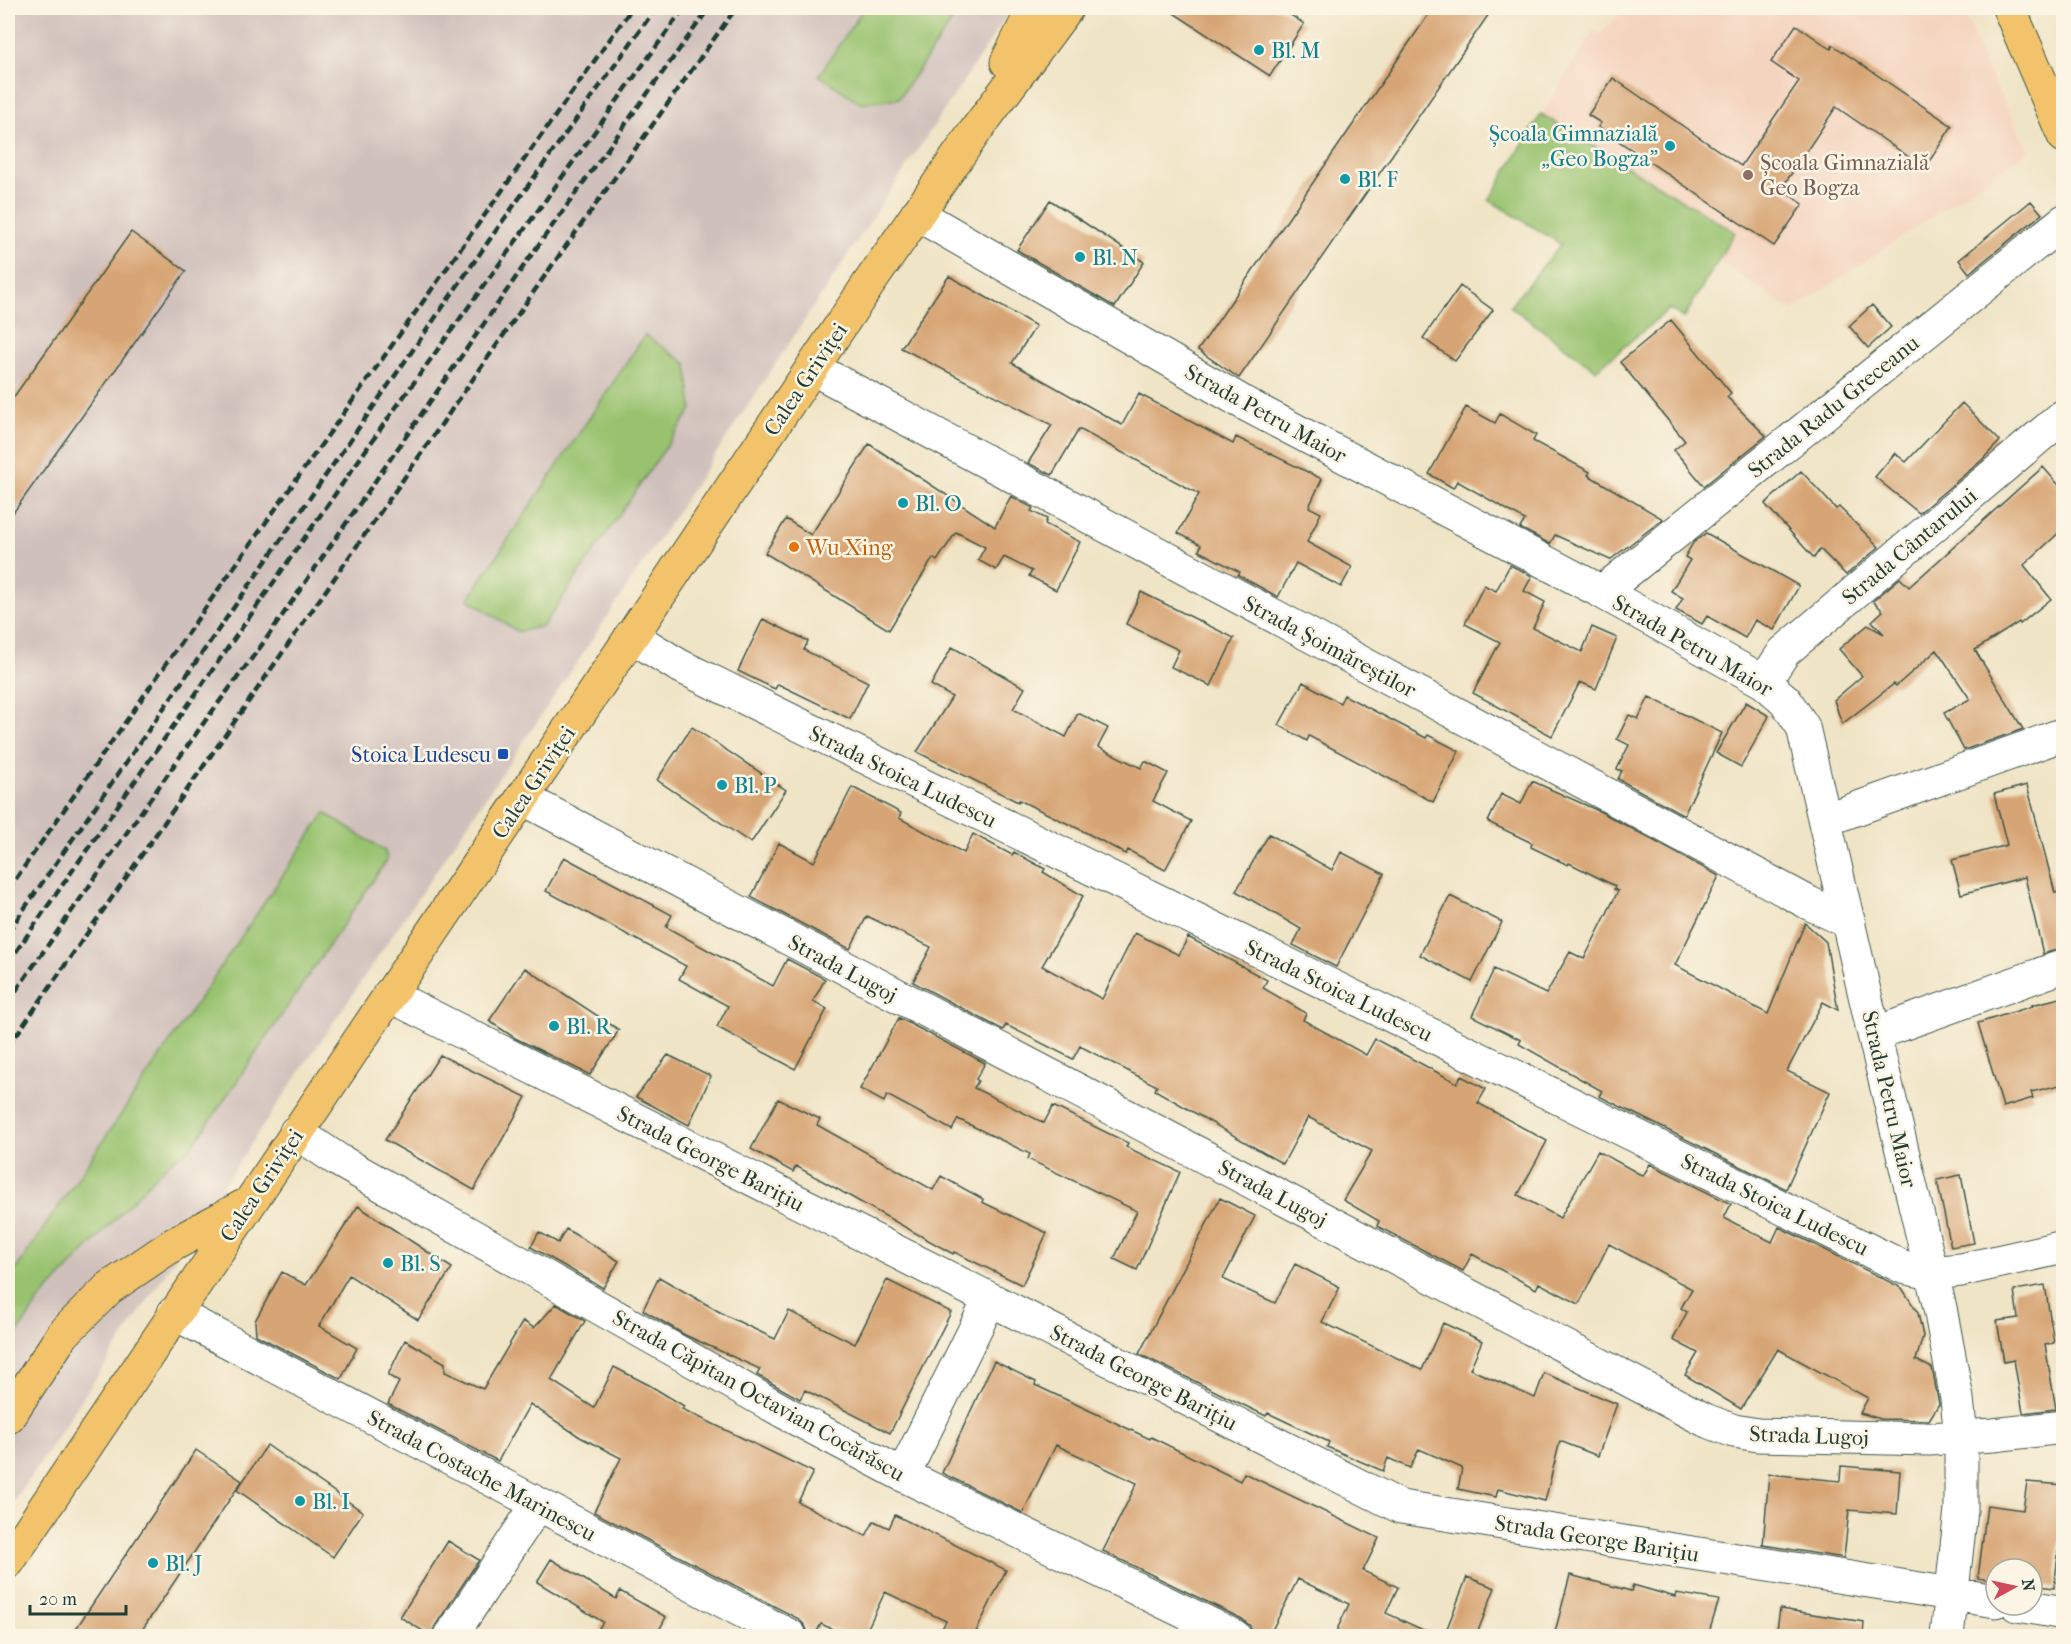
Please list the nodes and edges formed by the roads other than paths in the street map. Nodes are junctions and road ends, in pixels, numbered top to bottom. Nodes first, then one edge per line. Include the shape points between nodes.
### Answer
1 (1034, 8) edge
2 (1067, 8) edge
3 (2009, 8) edge
4 (2031, 62) junction
5 (2064, 103) edge
6 (974, 133) junction
7 (2064, 136) edge
8 (917, 214) junction
9 (2064, 221) edge
10 (812, 368) junction
11 (2062, 417) dead end
12 (1602, 592) junction
13 (631, 636) junction
14 (1764, 682) junction
15 (2064, 734) edge
16 (522, 798) junction
17 (1825, 820) junction
18 (1849, 922) junction
19 (2064, 966) edge
20 (389, 995) junction
21 (1874, 1035) junction
22 (296, 1132) junction
23 (248, 1204) junction
24 (2064, 1247) edge
25 (1932, 1273) junction
26 (990, 1299) junction
27 (174, 1313) junction
28 (8, 1417) edge
29 (2064, 1427) edge
30 (1961, 1437) junction
31 (903, 1475) junction
32 (538, 1504) junction
33 (8, 1562) edge
34 (1953, 1594) junction
35 (1984, 1599) edge
36 (2044, 1610) edge
37 (2064, 1613) edge
38 (451, 1636) edge
39 (790, 1636) edge
40 (1234, 1636) edge
41 (1947, 1636) edge

1 - 6 main road
2 - 6 main road, Calea Griviței
3 - 4 main road
4 - 5 main road
4 - 7 main road
6 - 8 main road, Calea Griviței
8 - 10 main road, Calea Griviței
8 - 12 street, Strada Petru Maior via 1249,406
9 - 12 street, Strada Radu Greceanu
10 - 13 main road, Calea Griviței
10 - 18 street, Strada Șoimăreștilor
11 - 14 street, Strada Cântarului via 1784,652
12 - 14 street, Strada Petru Maior
13 - 16 main road, Calea Griviței
13 - 25 street, Strada Stoica Ludescu via 678,665 1902,1267
14 - 17 street, Strada Petru Maior via 1785,700 1803,727
15 - 17 street
16 - 20 main road, Calea Griviței
16 - 30 street, Strada Lugoj via 1705,1420 1758,1435
17 - 18 street, Strada Petru Maior
18 - 21 street, Strada Petru Maior
19 - 21 street
20 - 22 main road, Calea Griviței
20 - 26 street, Strada George Barițiu
21 - 25 street, Strada Petru Maior
22 - 23 main road, Calea Griviței
22 - 31 street, Strada Căpitan Octavian Cocărăscu via 338,1160
23 - 27 main road, Calea Griviței
23 - 28 main road via 174,1244 109,1288 63,1334
24 - 25 street, Strada Stoica Ludescu
25 - 30 street, Strada Petru Maior
26 - 31 street
26 - 34 street, Strada George Barițiu via 1401,1507
27 - 32 street, Strada Costache Marinescu
27 - 33 main road, Calea Griviței
29 - 30 street, Strada Lugoj
30 - 34 street, Strada Petru Maior via 1961,1510
31 - 40 street, Strada Căpitan Octavian Cocărăscu
32 - 38 street
32 - 39 street, Strada Costache Marinescu
34 - 35 street, Strada George Barițiu
34 - 41 street, Strada Petru Maior
36 - 37 street

